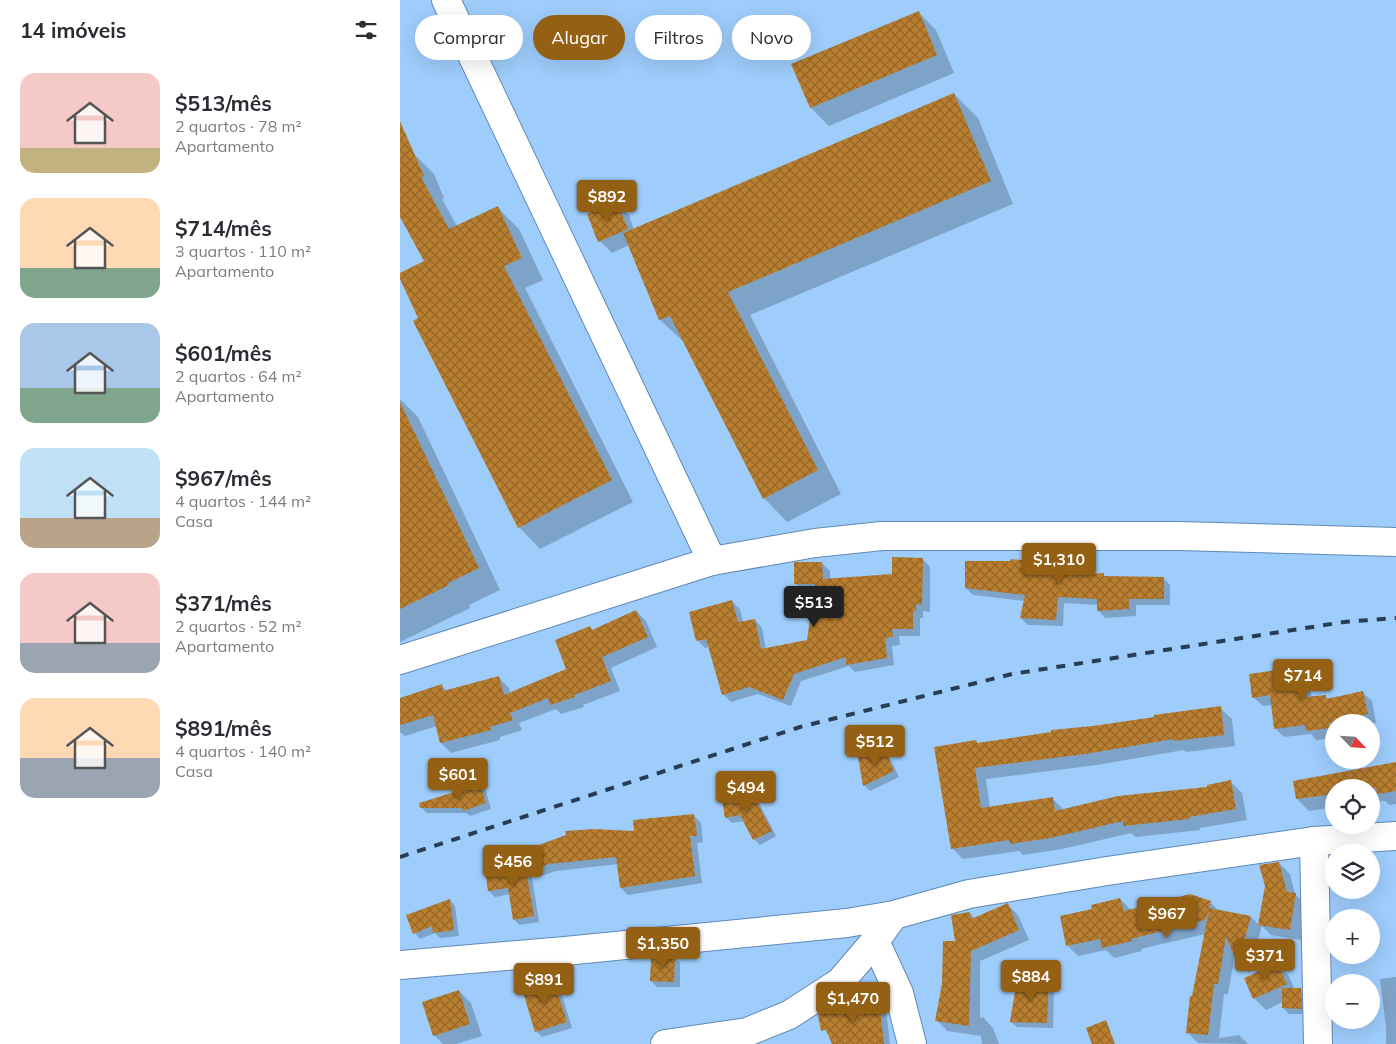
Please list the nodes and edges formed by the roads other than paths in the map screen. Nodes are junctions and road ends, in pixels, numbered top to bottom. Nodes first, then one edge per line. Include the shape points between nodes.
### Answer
1 (446, 0) edge
2 (1396, 542) edge
3 (712, 561) junction
4 (400, 660) edge
5 (1396, 836) edge
6 (1314, 842) junction
7 (894, 915) junction
8 (875, 941) junction
9 (400, 965) edge
10 (665, 1044) edge
11 (912, 1044) edge
12 (1318, 1044) edge

1 - 3 street
2 - 3 street via 1180,536 882,536 815,543
3 - 4 street
5 - 6 street
6 - 7 street via 969,894
6 - 12 street
7 - 8 street
7 - 9 street via 711,937
8 - 10 street via 840,982 789,1015 747,1032
8 - 11 street via 899,994

